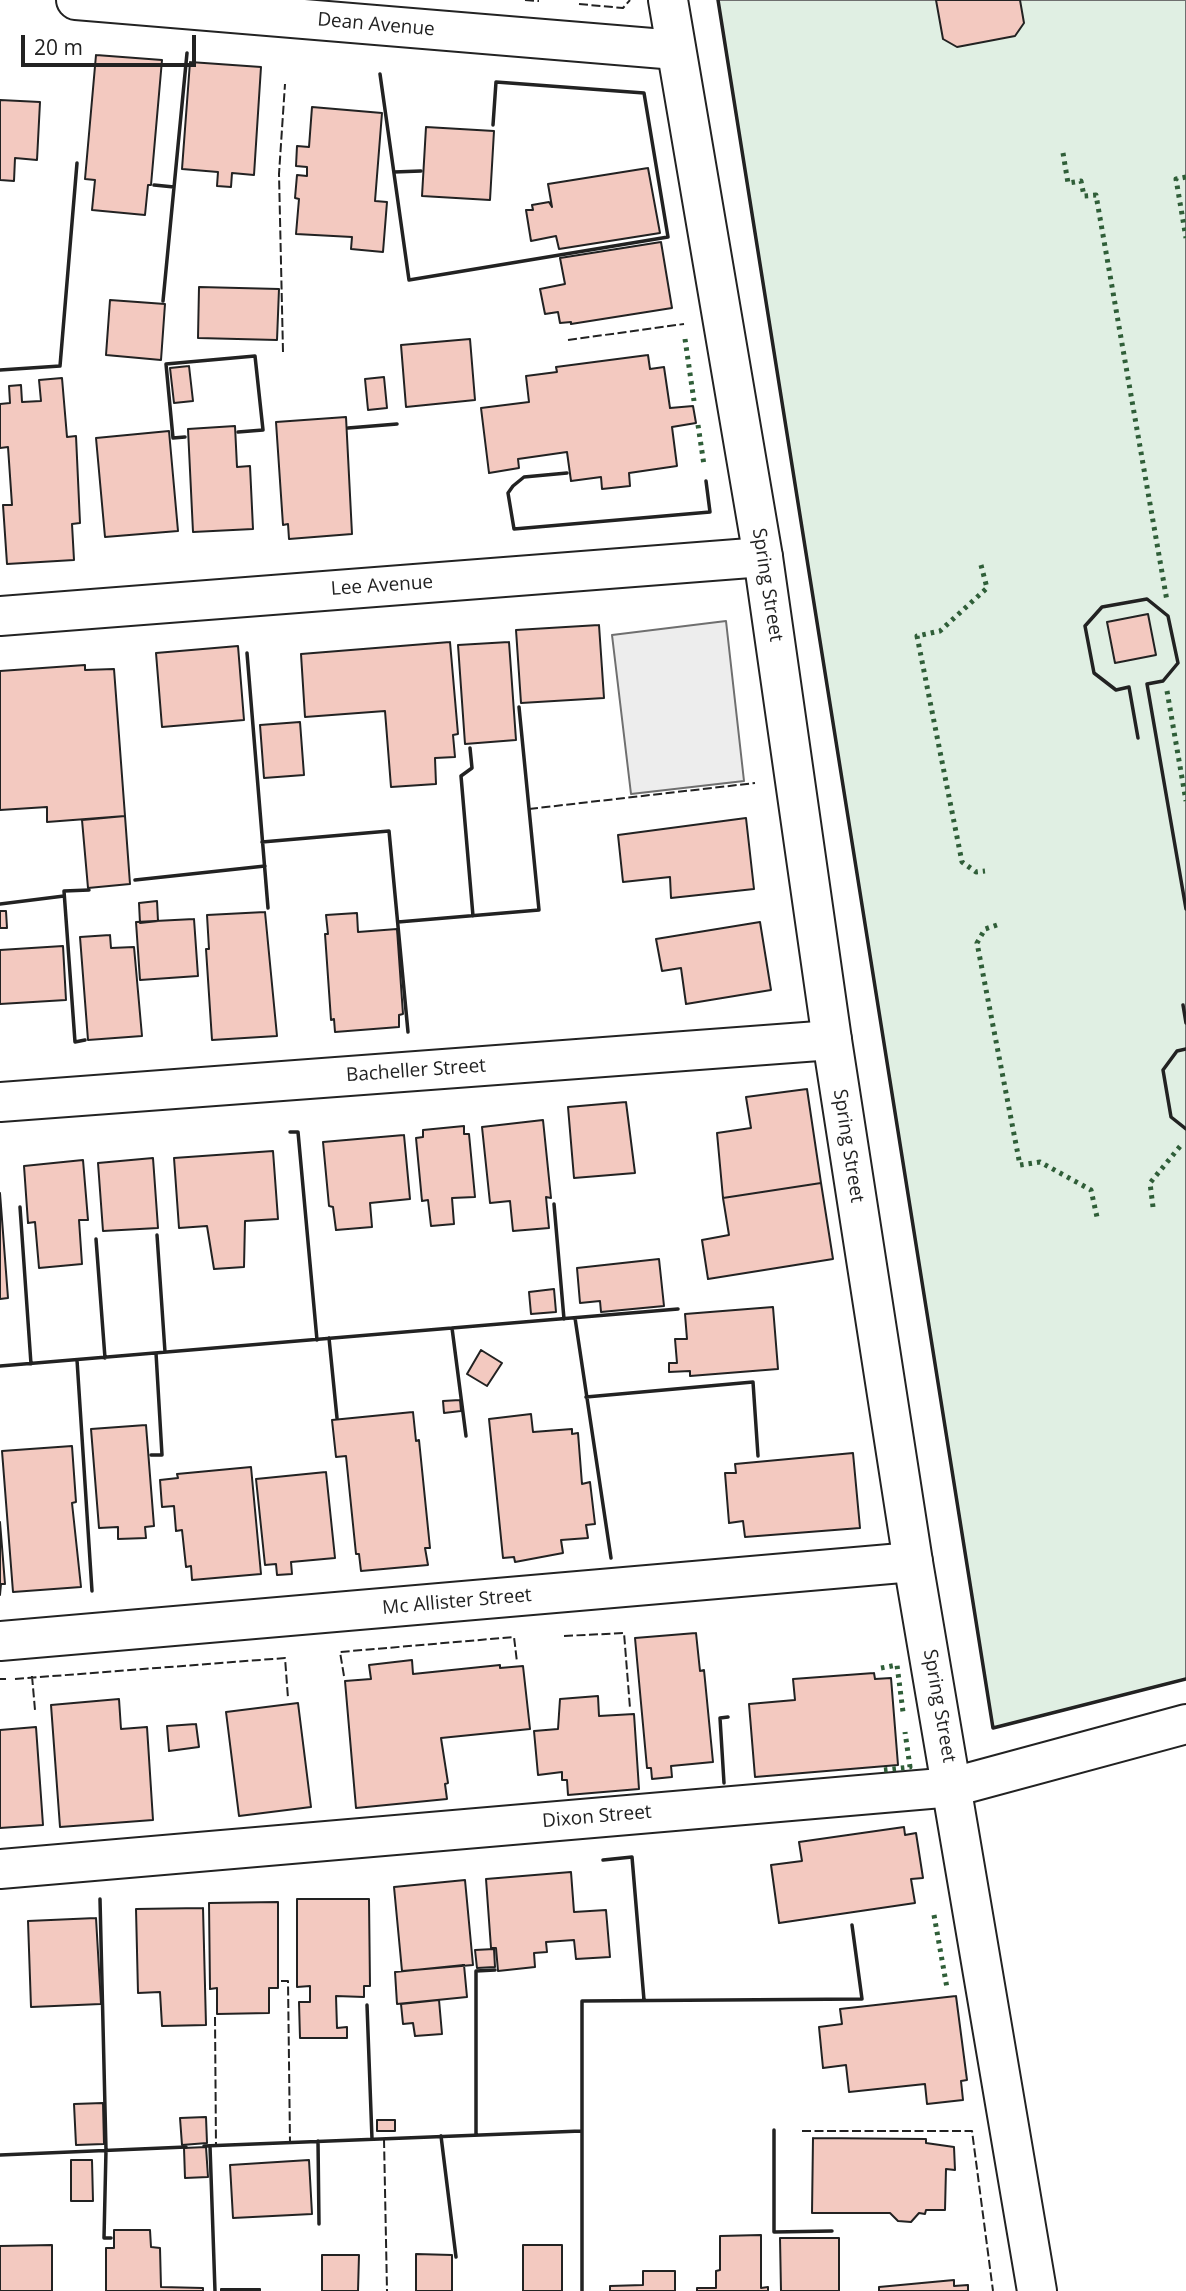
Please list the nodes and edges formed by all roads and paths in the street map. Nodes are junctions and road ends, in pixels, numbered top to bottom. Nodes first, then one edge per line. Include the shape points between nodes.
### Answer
1 (76, 0) edge
2 (668, 0) edge
3 (676, 50) junction
4 (763, 557) junction
5 (0, 616) edge
6 (832, 1040) junction
7 (0, 1102) edge
8 (914, 1562) junction
9 (0, 1641) edge
10 (1186, 1724) edge
11 (953, 1787) junction
12 (0, 1869) edge
13 (1037, 2291) edge

1 - 3 street, Dean Avenue
2 - 3 street, Spring Street
3 - 4 street, Spring Street
4 - 5 street, Lee Avenue
4 - 6 street, Spring Street
6 - 7 street, Bacheller Street
6 - 8 street, Spring Street
8 - 9 street, Mc Allister Street
8 - 11 street, Spring Street
10 - 11 street, Dixon Street
11 - 12 street, Dixon Street
11 - 13 street, Spring Street

